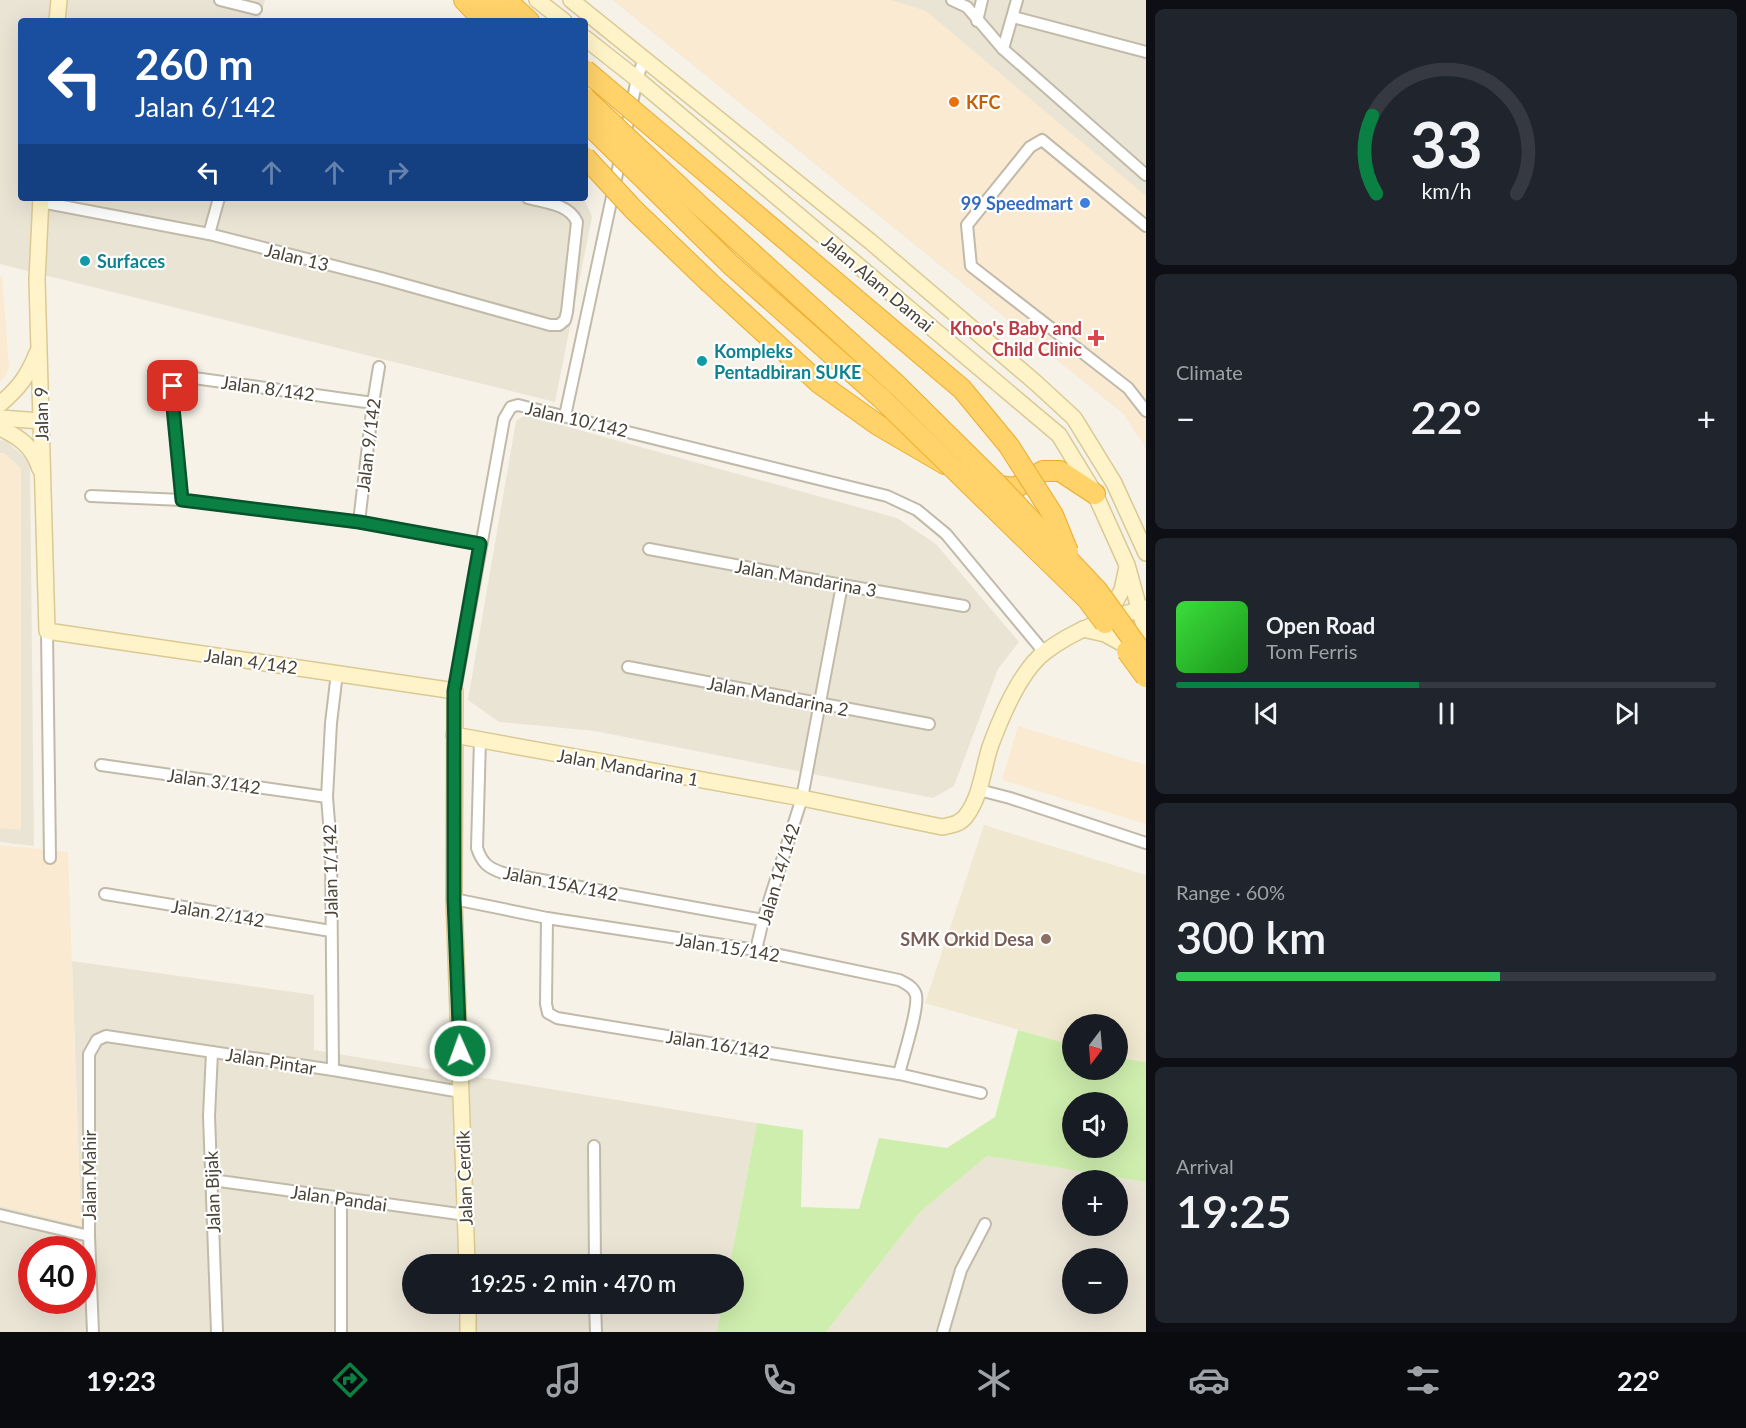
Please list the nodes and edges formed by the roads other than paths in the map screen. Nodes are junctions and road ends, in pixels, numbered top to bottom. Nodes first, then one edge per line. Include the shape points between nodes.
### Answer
1 (59, 0) edge
2 (220, 0) edge
3 (464, 0) edge
4 (481, 0) edge
5 (506, 0) edge
6 (537, 0) edge
7 (571, 0) edge
8 (952, 0) edge
9 (982, 0) edge
10 (1017, 0) edge
11 (256, 9) dead end
12 (1012, 17) junction
13 (57, 18) edge
14 (481, 18) edge
15 (501, 18) edge
16 (526, 18) edge
17 (560, 18) edge
18 (977, 21) junction
19 (588, 40) edge
20 (1003, 49) junction
21 (1146, 52) edge
22 (644, 59) junction
23 (588, 73) edge
24 (637, 79) junction
25 (588, 101) edge
26 (588, 124) edge
27 (588, 160) edge
28 (1146, 175) edge
29 (41, 201) edge
30 (46, 201) edge
31 (218, 201) edge
32 (540, 201) edge
33 (1146, 226) edge
34 (209, 234) junction
35 (40, 348) junction
36 (380, 367) dead end
37 (373, 403) junction
38 (0, 404) edge
39 (1146, 411) edge
40 (565, 416) junction
41 (0, 418) edge
42 (41, 421) junction
43 (0, 428) edge
44 (43, 478) junction
45 (1095, 494) junction
46 (91, 496) dead end
47 (182, 500) junction
48 (1127, 512) junction
49 (359, 522) junction
50 (1146, 527) edge
51 (480, 544) junction
52 (649, 549) dead end
53 (1146, 553) edge
54 (1127, 566) junction
55 (842, 585) junction
56 (1087, 599) junction
57 (964, 606) dead end
58 (1143, 609) edge
59 (1106, 619) junction
60 (1145, 628) edge
61 (1083, 629) junction
62 (47, 631) junction
63 (1044, 652) junction
64 (1146, 658) edge
65 (628, 667) dead end
66 (337, 673) junction
67 (1146, 677) edge
68 (454, 691) junction
69 (820, 704) junction
70 (929, 724) dead end
71 (454, 735) junction
72 (480, 740) junction
73 (101, 765) dead end
74 (979, 790) junction
75 (327, 797) junction
76 (802, 798) junction
77 (1146, 843) edge
78 (50, 858) dead end
79 (105, 894) dead end
80 (454, 899) junction
81 (547, 918) junction
82 (763, 920) junction
83 (331, 932) junction
84 (756, 950) junction
85 (212, 1052) junction
86 (89, 1053) joint
87 (333, 1070) junction
88 (899, 1074) junction
89 (461, 1092) junction
90 (981, 1093) dead end
91 (594, 1146) dead end
92 (212, 1180) junction
93 (341, 1198) junction
94 (0, 1215) edge
95 (466, 1215) junction
96 (985, 1224) dead end
97 (89, 1236) joint
98 (467, 1254) edge
99 (595, 1254) edge
100 (92, 1314) edge
101 (468, 1314) edge
102 (596, 1314) edge
103 (93, 1332) edge
104 (217, 1332) edge
105 (341, 1332) edge
106 (468, 1332) edge
107 (596, 1332) edge
108 (943, 1332) edge

1 - 13 street
2 - 11 street
3 - 14 highway
4 - 15 highway
5 - 16 highway
6 - 17 street
7 - 22 street, Jalan Alam Damai
8 - 18 street via 967,7
9 - 18 street
10 - 12 street
12 - 20 street
12 - 21 street
18 - 20 street
19 - 24 street, Jalan Alam Damai
20 - 28 street
22 - 24 street
22 - 48 street, Jalan Alam Damai via 1036,382 1074,418
23 - 56 highway, bridge via 962,390 1009,446 1053,515
24 - 40 street
24 - 45 street, Jalan Alam Damai via 1059,435
25 - 64 highway, bridge via 897,385 998,485 1097,590
26 - 56 highway, bridge via 730,264 881,398
27 - 45 highway, bridge via 634,210 819,383 878,425 917,450 988,484 1015,488 1043,471 1060,471
29 - 35 street, Jalan 9 via 37,280
30 - 34 street, Jalan 13
31 - 34 street
32 - 34 street, Jalan 13 via 563,207 574,214 577,222 567,312 559,325
33 - 39 street via 1042,140 1030,147 967,225 971,266 1128,387
35 - 38 street via 28,375
35 - 42 street, Jalan 9
36 - 37 street, Jalan 9/142
37 - 47 street, Jalan 8/142 via 187,377 176,379 172,397
37 - 49 street, Jalan 9/142
40 - 51 street, Jalan 10/142 via 518,405 507,412
40 - 63 street, Jalan 10/142 via 887,496 917,510 946,534
41 - 42 street
42 - 44 street, Jalan 9
43 - 44 street via 28,445
44 - 62 street, Jalan 9
45 - 54 street, Jalan Alam Damai
46 - 47 street
47 - 49 street
48 - 50 street
48 - 53 street, Jalan Alam Damai
49 - 51 street
51 - 68 street, Jalan 10/142
52 - 55 street, Jalan Mandarina 3
54 - 58 street, Jalan Alam Damai
54 - 59 street via 1122,590
55 - 57 street, Jalan Mandarina 3
55 - 69 street
56 - 67 highway, bridge
58 - 59 street, Jalan Mandarina 1
58 - 60 street, Jalan Alam Damai
59 - 61 street, Jalan Mandarina 1
60 - 61 street, Jalan Mandarina 1
61 - 63 street, Jalan Mandarina 1
61 - 64 street via 1105,634
62 - 66 street, Jalan 4/142
62 - 78 street
63 - 74 street, Jalan Mandarina 1 via 1014,693 990,746
65 - 69 street, Jalan Mandarina 2
66 - 68 street, Jalan 4/142
66 - 75 street, Jalan 1/142
68 - 71 street, Jalan 10/142
69 - 70 street, Jalan Mandarina 2
69 - 76 street
71 - 72 street, Jalan Mandarina 1
71 - 80 street, Jalan 10/142
72 - 76 street, Jalan Mandarina 1
72 - 82 street, Jalan 15A/142 via 477,848 489,868
73 - 75 street, Jalan 3/142
74 - 76 street, Jalan Mandarina 1 via 966,817 955,825 942,827
74 - 77 street
75 - 83 street, Jalan 1/142
76 - 82 street, Jalan 14/142
79 - 83 street, Jalan 2/142
80 - 81 street, Jalan 15/142
80 - 89 street, Jalan 10/142
81 - 84 street, Jalan 15/142
81 - 88 street, Jalan 16/142 via 546,1004 548,1012 557,1018
82 - 84 street, Jalan 14/142
83 - 87 street, Jalan 1/142
84 - 88 street, Jalan 15/142 via 899,980 910,986 916,994 916,1006
85 - 86 street, Jalan Pintar via 106,1036 97,1040
85 - 87 street, Jalan Pintar
85 - 92 street, Jalan Bijak
86 - 97 street, Jalan Mahir
87 - 89 street, Jalan Pintar
88 - 90 street, Jalan 16/142
89 - 95 street, Jalan Cerdik
91 - 99 street
92 - 93 street, Jalan Pandai
92 - 104 street, Jalan Bijak
93 - 95 street, Jalan Pandai
93 - 105 street
94 - 97 street
95 - 98 street, Jalan Cerdik
96 - 108 street via 961,1270
100 - 103 street, Jalan Mahir
101 - 106 street
102 - 107 street

